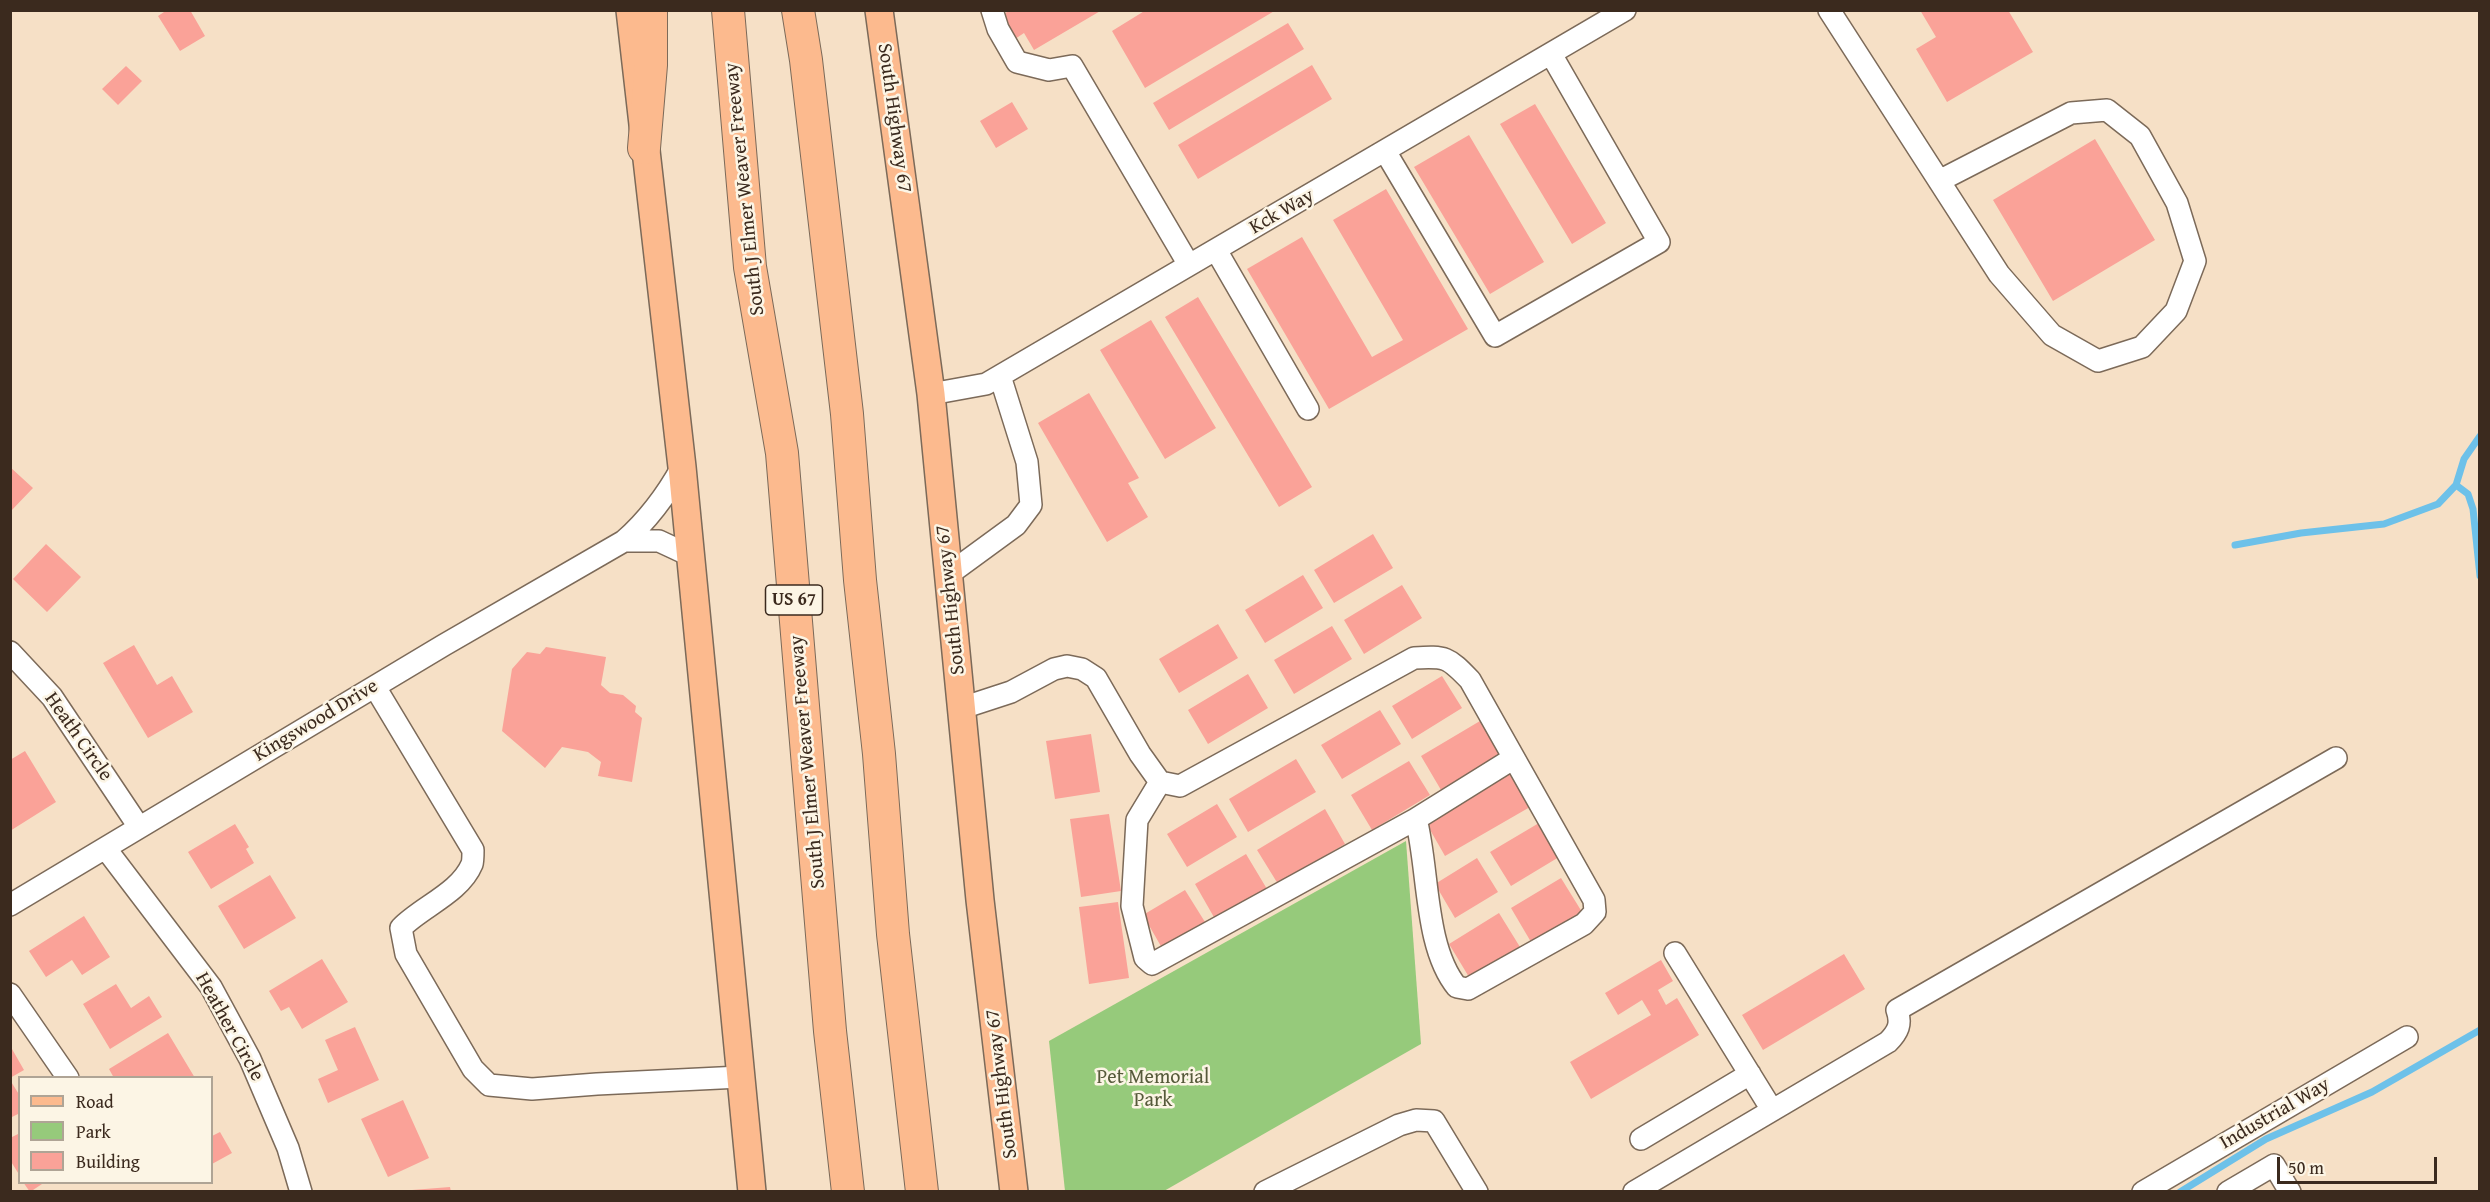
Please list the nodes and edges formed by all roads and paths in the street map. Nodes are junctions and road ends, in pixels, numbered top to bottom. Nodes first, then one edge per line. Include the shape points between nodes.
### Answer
1 (630, 10) edge
2 (651, 10) edge
3 (728, 10) edge
4 (798, 10) edge
5 (879, 10) edge
6 (992, 10) edge
7 (1625, 10) edge
8 (1829, 10) edge
9 (1551, 54) junction
10 (644, 148) junction
11 (1385, 151) junction
12 (1939, 182) junction
13 (1216, 250) junction
14 (1189, 266) junction
15 (1000, 376) junction
16 (931, 394) junction
17 (1308, 409) dead end
18 (682, 467) junction
19 (624, 541) junction
20 (689, 555) junction
21 (949, 574) junction
22 (10, 652) edge
23 (375, 687) junction
24 (962, 708) junction
25 (2336, 758) dead end
26 (1514, 759) junction
27 (1160, 782) junction
28 (1416, 819) junction
29 (139, 827) junction
30 (106, 849) junction
31 (10, 905) edge
32 (1676, 953) dead end
33 (10, 994) edge
34 (2407, 1037) dead end
35 (1750, 1074) junction
36 (67, 1076) edge
37 (740, 1077) junction
38 (1772, 1110) junction
39 (1641, 1139) dead end
40 (301, 1191) edge
41 (752, 1191) edge
42 (848, 1191) edge
43 (922, 1191) edge
44 (1014, 1191) edge
45 (1265, 1191) edge
46 (1477, 1191) edge
47 (1634, 1191) edge
48 (2143, 1191) edge
49 (2228, 1191) edge
50 (2290, 1191) edge

1 - 10 main road
2 - 10 highway
3 - 42 highway, South J Elmer Weaver Freeway / US 67 via 750,267 782,453 830,1031
4 - 43 highway via 847,414 893,934
5 - 16 main road, South Highway 67
6 - 14 street via 1017,62 1048,70 1072,66
7 - 9 street, Kck Way
8 - 12 street
9 - 11 street, Kck Way
9 - 11 street via 1659,242 1495,336
10 - 18 main road
11 - 13 street, Kck Way
12 - 12 street via 1999,274 2052,335 2098,361 2142,347 2176,311 2195,261 2177,203 2140,136 2107,111 2071,113
13 - 14 street, Kck Way
13 - 17 street
14 - 15 street, Kck Way
15 - 16 street, Kck Way via 986,384
15 - 21 street via 1027,462 1031,505 1016,525
16 - 21 main road, South Highway 67
18 - 19 street, Kingswood Drive via 648,519
18 - 20 main road
19 - 20 street via 659,541
19 - 23 street, Kingswood Drive
20 - 37 main road
21 - 24 main road, South Highway 67
22 - 29 street, Heath Circle via 52,697
23 - 29 street, Kingswood Drive
23 - 37 street via 473,850 472,864 456,885 401,928 406,954 473,1069 489,1085 532,1089
24 - 27 street via 1011,692 1054,669 1083,669 1096,678
24 - 44 main road, South Highway 67
25 - 38 street via 1897,1010 1897,1034 1888,1042
26 - 27 street via 1470,680 1453,662 1439,657 1414,658 1180,786
26 - 28 street
26 - 28 street via 1594,900 1595,912 1584,924 1468,989 1457,987 1450,980 1434,941
27 - 28 street via 1137,820 1132,906 1145,958 1152,964
29 - 30 street, Kingswood Drive
30 - 31 street, Kingswood Drive
30 - 40 street, Heather Circle via 211,987 250,1059 288,1148
32 - 35 street
33 - 36 street
34 - 48 street, Industrial Way
35 - 38 street
35 - 39 street
37 - 41 main road
38 - 47 street
45 - 46 street via 1416,1120 1434,1121
49 - 50 street via 2274,1165

